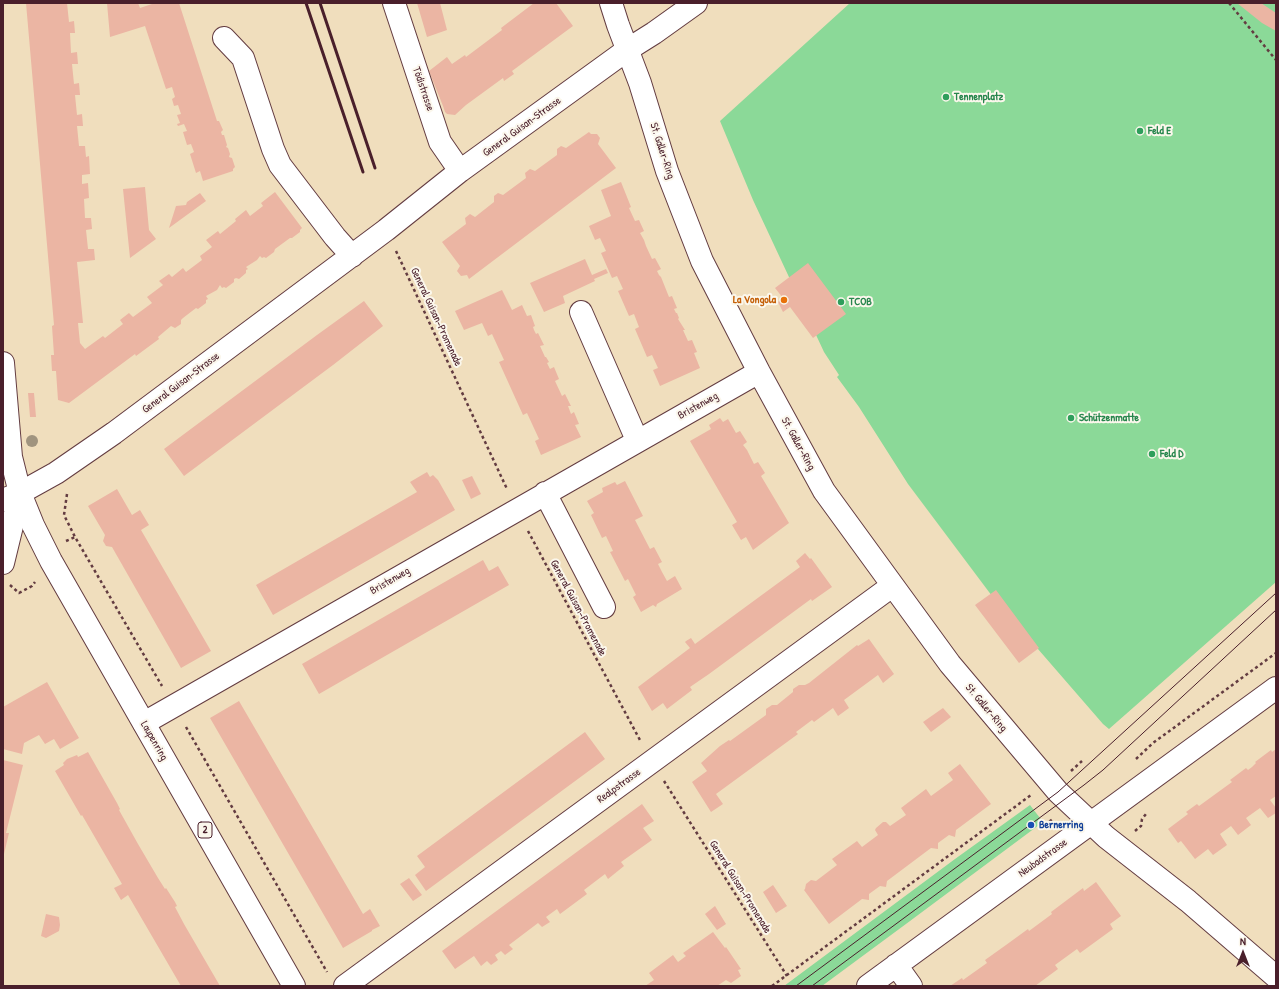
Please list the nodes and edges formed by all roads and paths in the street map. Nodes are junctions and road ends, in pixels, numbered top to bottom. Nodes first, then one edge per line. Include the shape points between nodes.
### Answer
1 (394, 3) edge
2 (611, 3) edge
3 (696, 3) edge
4 (1229, 3) edge
5 (224, 38) dead end
6 (627, 50) junction
7 (1276, 60) edge
8 (460, 171) junction
9 (386, 230) junction
10 (352, 256) junction
11 (581, 312) dead end
12 (3, 363) edge
13 (759, 372) junction
14 (637, 440) junction
15 (545, 493) junction
16 (12, 497) edge
17 (516, 509) junction
18 (75, 537) dead end
19 (3, 563) edge
20 (892, 586) junction
21 (604, 607) dead end
22 (1276, 653) edge
23 (1276, 688) edge
24 (174, 706) junction
25 (144, 723) junction
26 (1082, 761) dead end
27 (652, 762) junction
28 (1131, 764) dead end
29 (1071, 771) junction
30 (1076, 776) dead end
31 (1049, 782) junction
32 (1091, 824) junction
33 (896, 965) junction
34 (328, 972) dead end
35 (787, 976) junction
36 (1276, 977) edge
37 (294, 986) edge
38 (345, 986) edge
39 (772, 986) edge
40 (868, 986) edge
41 (911, 986) edge

1 - 8 street, Tödistrasse via 440,142
2 - 6 street, St. Galler-Ring
3 - 6 street, General Guisan-Strasse
4 - 7 path
5 - 10 street via 243,58 280,164
6 - 8 street, General Guisan-Strasse
6 - 13 street, St. Galler-Ring via 667,171 702,261
8 - 9 street, General Guisan-Strasse
9 - 10 street, General Guisan-Strasse
9 - 17 path, General Guisan-Promenade
10 - 16 street, General Guisan-Strasse via 114,433 56,473
11 - 14 street
12 - 16 street, 2
13 - 14 street, Bristenweg
13 - 20 street, St. Galler-Ring via 824,491
14 - 15 street, Bristenweg
15 - 17 street, Bristenweg
15 - 21 street
16 - 19 street
16 - 25 street, Laupenring / 2 via 33,525
17 - 24 street, Bristenweg
17 - 27 path, General Guisan-Promenade
18 - 24 path
20 - 27 street, Realpstrasse
20 - 31 street, St. Galler-Ring via 950,664
22 - 28 path via 1153,743
23 - 32 street, Neubadstrasse
24 - 25 street, Bristenweg
24 - 34 path
25 - 37 street, Laupenring / 2
26 - 29 path
27 - 35 path, General Guisan-Promenade
27 - 38 street, Realpstrasse
29 - 30 path
29 - 31 path
31 - 32 street, St. Galler-Ring
31 - 35 path
32 - 33 street, Neubadstrasse
32 - 36 street via 1188,901
33 - 40 street, Neubadstrasse
33 - 41 street
35 - 39 path

